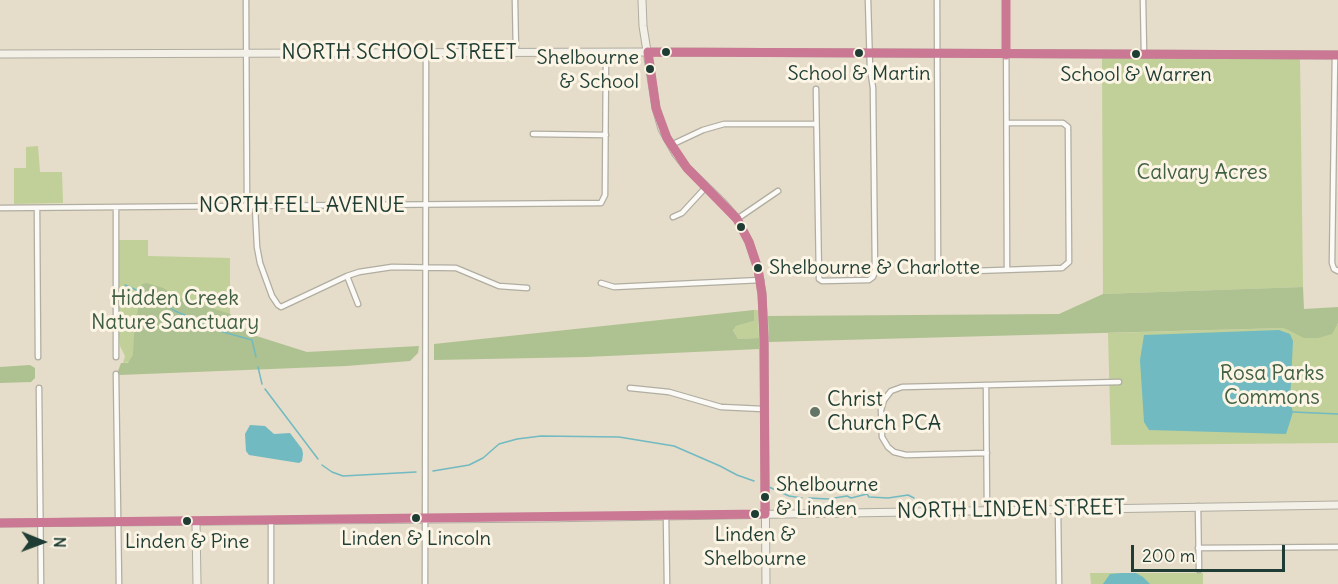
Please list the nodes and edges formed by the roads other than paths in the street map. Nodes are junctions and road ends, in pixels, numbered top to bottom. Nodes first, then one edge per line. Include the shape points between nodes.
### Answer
1 (246, 0) edge
2 (515, 0) edge
3 (642, 0) edge
4 (868, 0) edge
5 (937, 0) edge
6 (1006, 0) edge
7 (1143, 0) edge
8 (426, 52) junction
9 (648, 52) junction
10 (246, 53) junction
11 (516, 53) junction
12 (606, 53) junction
13 (1144, 53) junction
14 (0, 54) edge
15 (870, 54) junction
16 (938, 54) junction
17 (1006, 55) junction
18 (1336, 55) edge
19 (816, 89) dead end
20 (1007, 123) junction
21 (816, 124) junction
22 (533, 134) dead end
23 (606, 135) junction
24 (671, 145) junction
25 (706, 187) junction
26 (778, 191) dead end
27 (247, 206) junction
28 (426, 206) junction
29 (255, 207) junction
30 (0, 208) edge
31 (37, 208) junction
32 (116, 208) junction
33 (673, 217) dead end
34 (737, 219) junction
35 (426, 266) junction
36 (1007, 270) junction
37 (1336, 270) edge
38 (346, 276) junction
39 (760, 280) junction
40 (601, 283) dead end
41 (527, 288) dead end
42 (358, 304) dead end
43 (38, 357) dead end
44 (116, 357) dead end
45 (116, 374) dead end
46 (1119, 382) dead end
47 (986, 386) junction
48 (39, 388) dead end
49 (630, 388) dead end
50 (763, 409) junction
51 (987, 453) junction
52 (1338, 505) edge
53 (1198, 506) junction
54 (1058, 509) junction
55 (987, 510) junction
56 (765, 514) junction
57 (666, 516) junction
58 (425, 519) junction
59 (271, 521) junction
60 (196, 522) junction
61 (40, 523) junction
62 (118, 523) junction
63 (0, 524) edge
64 (1338, 547) edge
65 (1198, 548) junction
66 (1198, 570) dead end
67 (41, 584) edge
68 (119, 584) edge
69 (196, 584) edge
70 (271, 584) edge
71 (425, 584) edge
72 (667, 584) edge
73 (766, 584) edge
74 (1059, 584) edge

1 - 10 street
2 - 11 street
3 - 9 street
4 - 15 street
5 - 16 street
6 - 17 street
7 - 13 street
8 - 10 street, NORTH SCHOOL STREET
8 - 11 street, NORTH SCHOOL STREET
8 - 28 street
9 - 12 street, NORTH SCHOOL STREET
9 - 15 street, NORTH SCHOOL STREET
9 - 24 street via 656,108
10 - 14 street, NORTH SCHOOL STREET
10 - 27 street
11 - 12 street, NORTH SCHOOL STREET
12 - 23 street
13 - 17 street, NORTH SCHOOL STREET
13 - 18 street, NORTH SCHOOL STREET
15 - 16 street, NORTH SCHOOL STREET
15 - 21 street via 874,271 871,279 819,279
16 - 17 street, NORTH SCHOOL STREET
16 - 36 street via 938,266 945,273
17 - 20 street
18 - 37 street via 1332,263
19 - 21 street
20 - 36 street
20 - 36 street via 1067,125 1069,228 1066,266
21 - 24 street via 724,124
22 - 23 street
23 - 28 street, NORTH FELL AVENUE via 606,195 597,204
24 - 25 street
25 - 33 street via 682,213
25 - 34 street
26 - 34 street
27 - 29 street, NORTH FELL AVENUE
27 - 32 street, NORTH FELL AVENUE
28 - 29 street, NORTH FELL AVENUE
28 - 35 street
29 - 38 street via 260,262 278,305 284,307
30 - 31 street, NORTH FELL AVENUE
31 - 32 street, NORTH FELL AVENUE
31 - 43 street
32 - 44 street
34 - 39 street via 750,243
35 - 38 street via 384,267
35 - 41 street via 456,268 498,286
35 - 58 street
38 - 42 street
39 - 40 street via 614,287
39 - 50 street
45 - 62 street
46 - 47 street
47 - 51 street
47 - 51 street via 898,388 884,400 881,423 883,441 898,453
48 - 61 street
49 - 50 street via 669,392 720,407
50 - 56 street
51 - 55 street
52 - 53 street, NORTH LINDEN STREET
53 - 54 street, NORTH LINDEN STREET
53 - 65 street
54 - 55 street, NORTH LINDEN STREET
54 - 74 street
55 - 56 street, NORTH LINDEN STREET
56 - 57 street, NORTH LINDEN STREET
56 - 73 street
57 - 58 street, NORTH LINDEN STREET
57 - 72 street
58 - 59 street, NORTH LINDEN STREET
58 - 71 street
59 - 60 street, NORTH LINDEN STREET
59 - 70 street
60 - 62 street, NORTH LINDEN STREET
60 - 69 street
61 - 62 street, NORTH LINDEN STREET
61 - 63 street, NORTH LINDEN STREET
61 - 67 street
62 - 68 street
64 - 65 street
65 - 66 street

